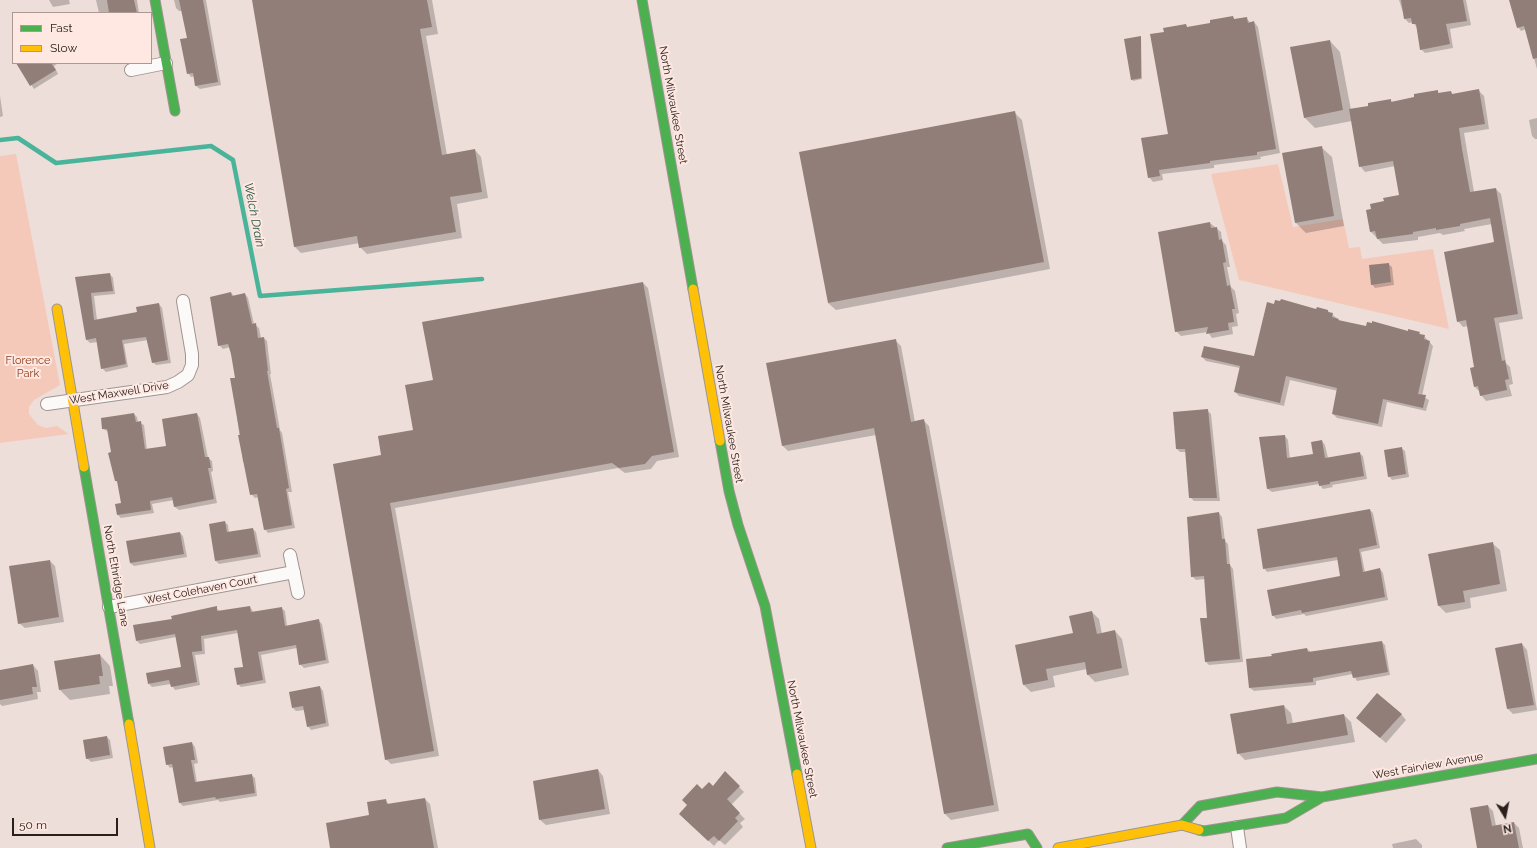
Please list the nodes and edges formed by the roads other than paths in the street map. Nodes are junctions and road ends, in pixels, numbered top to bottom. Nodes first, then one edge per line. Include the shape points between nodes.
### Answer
1 (155, 0) edge
2 (642, 0) edge
3 (166, 64) junction
4 (131, 70) dead end
5 (175, 111) dead end
6 (183, 301) dead end
7 (56, 309) dead end
8 (73, 400) junction
9 (47, 404) dead end
10 (290, 554) dead end
11 (294, 572) junction
12 (298, 593) dead end
13 (109, 607) junction
14 (1537, 759) edge
15 (1322, 797) junction
16 (1291, 803) dead end
17 (1247, 816) dead end
18 (1182, 825) junction
19 (1237, 827) junction
20 (150, 848) edge
21 (811, 848) edge
22 (947, 848) edge
23 (1037, 848) edge
24 (1058, 848) edge
25 (1240, 848) edge

1 - 3 main road
2 - 21 main road, North Milwaukee Street via 729,491 765,606
3 - 4 street
3 - 5 main road
6 - 8 street, West Maxwell Drive via 192,354 192,365 188,375 167,387
7 - 8 main road, North Ethridge Lane
8 - 9 street, West Maxwell Drive
8 - 13 main road, North Ethridge Lane
10 - 11 street
11 - 12 street
11 - 13 street, West Colehaven Court
13 - 20 main road, North Ethridge Lane
14 - 15 main road, West Fairview Avenue
15 - 16 main road
15 - 18 main road, West Fairview Avenue via 1277,792 1200,806
15 - 19 main road, West Fairview Avenue via 1286,818
17 - 19 main road
18 - 19 main road, West Fairview Avenue via 1204,831
18 - 24 main road, West Fairview Avenue
19 - 25 street
22 - 23 main road via 1028,834

